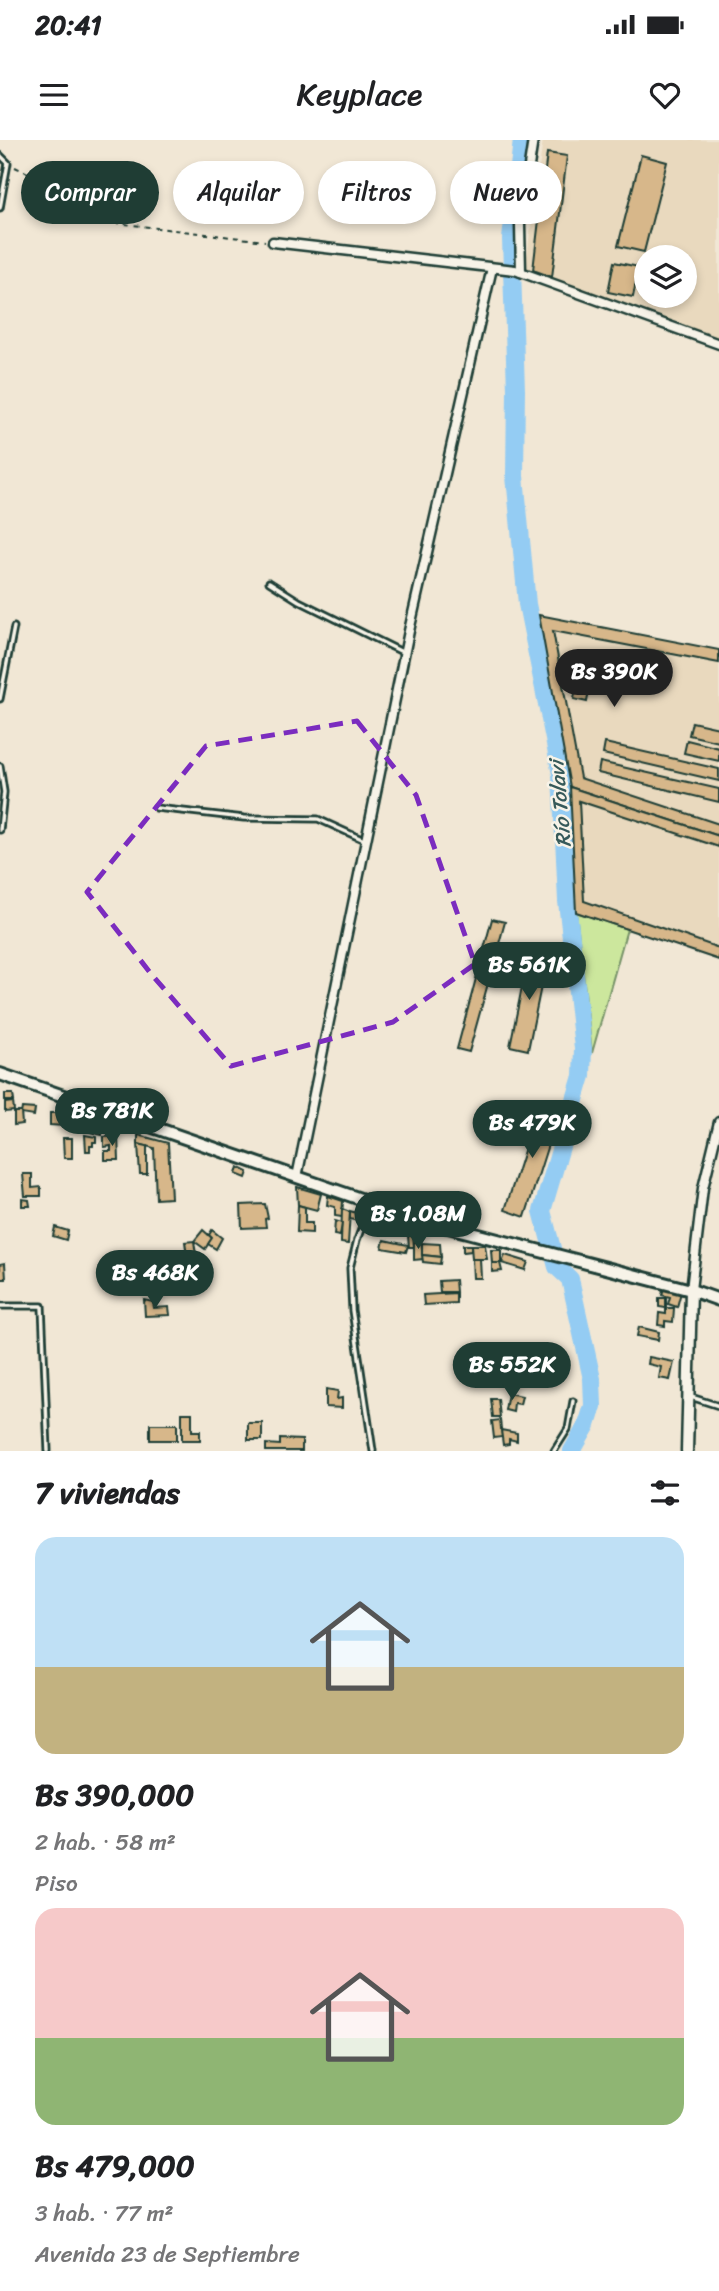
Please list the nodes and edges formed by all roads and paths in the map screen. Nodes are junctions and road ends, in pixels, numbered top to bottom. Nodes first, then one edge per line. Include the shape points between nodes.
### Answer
1 (533, 140) edge
2 (0, 155) edge
3 (8, 163) junction
4 (0, 208) edge
5 (273, 242) joint
6 (492, 268) junction
7 (518, 271) junction
8 (719, 344) edge
9 (269, 582) dead end
10 (14, 627) dead end
11 (404, 653) junction
12 (0, 699) edge
13 (0, 766) edge
14 (156, 808) dead end
15 (0, 830) edge
16 (366, 841) junction
17 (0, 1074) edge
18 (719, 1122) edge
19 (297, 1177) junction
20 (372, 1203) junction
21 (691, 1290) junction
22 (719, 1300) edge
23 (0, 1306) edge
24 (689, 1396) junction
25 (573, 1401) dead end
26 (719, 1406) edge
27 (48, 1451) edge
28 (373, 1451) edge
29 (554, 1451) edge
30 (687, 1451) edge

1 - 7 street
2 - 3 lane
3 - 4 lane
3 - 5 path via 56,186 50,215
5 - 6 street
6 - 7 street
6 - 11 street
7 - 8 street
9 - 11 lane
10 - 12 lane
11 - 16 street
13 - 15 lane via 4,792
14 - 16 lane via 318,820
16 - 19 street
17 - 19 main road
18 - 21 street via 703,1188
19 - 20 main road
20 - 21 main road
20 - 28 lane via 350,1268
21 - 22 main road
21 - 24 street
23 - 27 lane via 42,1306
24 - 26 lane
24 - 30 street
25 - 29 lane via 568,1429

